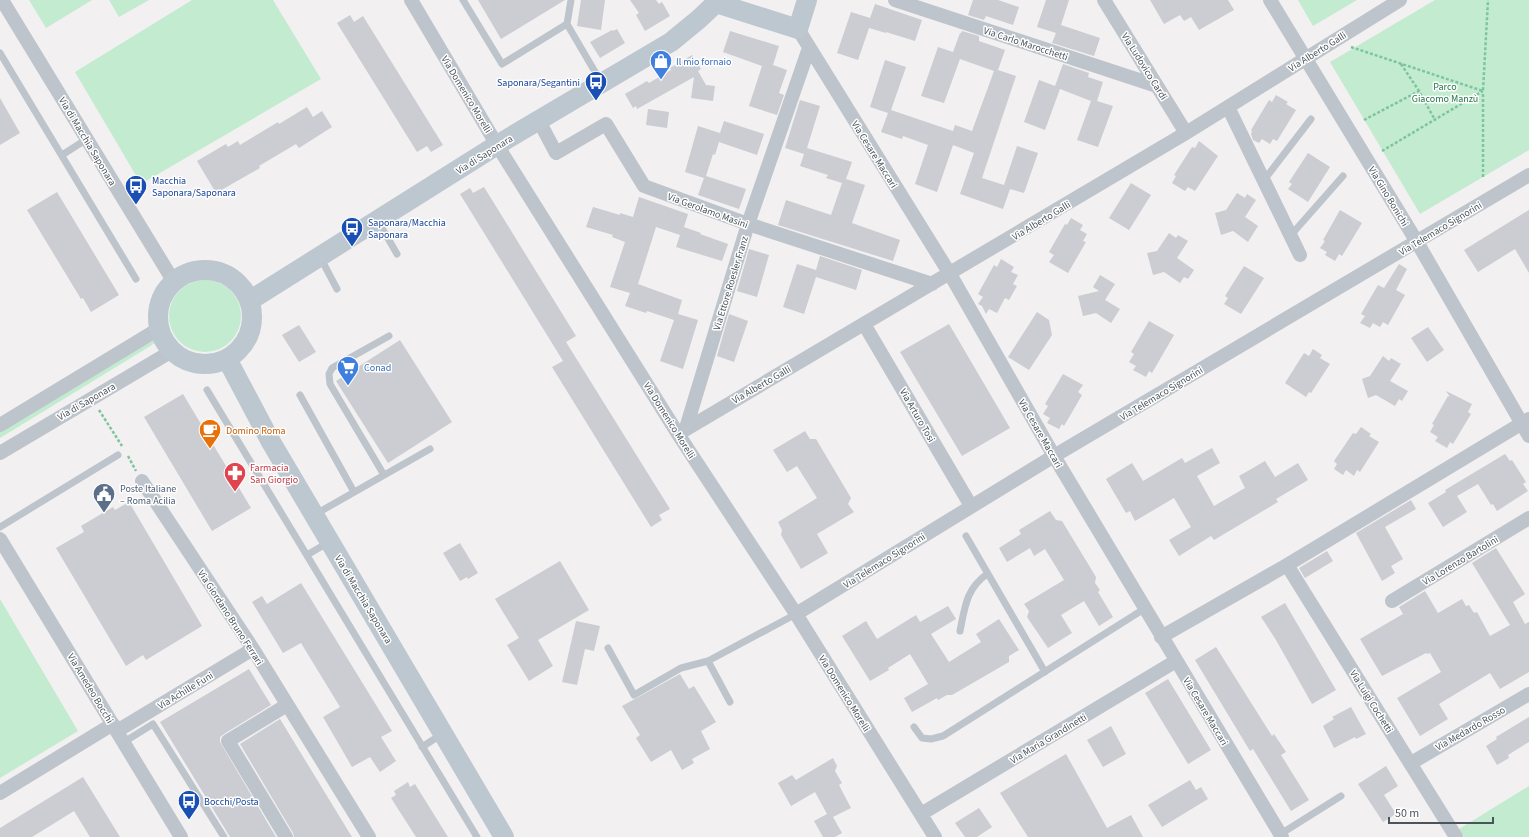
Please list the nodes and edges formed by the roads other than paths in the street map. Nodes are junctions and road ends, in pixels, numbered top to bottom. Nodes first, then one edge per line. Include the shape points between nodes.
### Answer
1 (2, 0) edge
2 (411, 0) edge
3 (463, 0) edge
4 (571, 0) edge
5 (807, 0) edge
6 (895, 0) edge
7 (1104, 0) edge
8 (1270, 0) edge
9 (1400, 0) edge
10 (716, 1) edge
11 (567, 24) junction
12 (798, 29) junction
13 (809, 48) junction
14 (0, 53) edge
15 (1306, 58) junction
16 (602, 84) junction
17 (1157, 86) junction
18 (1228, 107) junction
19 (1311, 119) dead end
20 (539, 121) junction
21 (1186, 133) junction
22 (87, 139) junction
23 (497, 145) junction
24 (62, 155) junction
25 (1529, 174) edge
26 (1343, 176) dead end
27 (1264, 180) junction
28 (378, 220) junction
29 (748, 224) junction
30 (1291, 234) junction
31 (1417, 242) junction
32 (397, 254) dead end
33 (1300, 255) dead end
34 (320, 257) junction
35 (950, 274) junction
36 (136, 278) dead end
37 (174, 282) junction
38 (932, 284) junction
39 (337, 289) dead end
40 (250, 301) junction
41 (864, 324) junction
42 (160, 328) junction
43 (389, 336) dead end
44 (172, 351) junction
45 (227, 359) junction
46 (207, 390) dead end
47 (300, 395) dead end
48 (1525, 421) edge
49 (0, 425) edge
50 (682, 431) junction
51 (1529, 436) edge
52 (430, 448) dead end
53 (0, 452) edge
54 (118, 455) dead end
55 (1054, 456) junction
56 (384, 475) junction
57 (142, 481) road end
58 (354, 492) junction
59 (971, 506) junction
60 (314, 515) junction
61 (1529, 518) edge
62 (0, 527) edge
63 (966, 536) dead end
64 (0, 539) edge
65 (330, 542) junction
66 (307, 555) junction
67 (1287, 565) junction
68 (987, 574) junction
69 (1392, 601) dead end
70 (1144, 609) junction
71 (796, 614) junction
72 (960, 632) dead end
73 (1161, 637) junction
74 (608, 648) dead end
75 (253, 649) junction
76 (708, 661) junction
77 (1176, 661) junction
78 (1044, 672) junction
79 (1529, 694) edge
80 (730, 702) dead end
81 (287, 705) junction
82 (914, 727) dead end
83 (118, 732) junction
84 (443, 733) junction
85 (422, 747) junction
86 (1411, 763) junction
87 (0, 793) edge
88 (1342, 796) dead end
89 (921, 814) junction
90 (1279, 836) edge
91 (181, 837) edge
92 (224, 837) edge
93 (286, 837) edge
94 (369, 837) edge
95 (477, 837) edge
96 (504, 837) edge
97 (935, 837) edge
98 (1456, 837) edge

1 - 22 street, Via di Macchia Saponara
2 - 23 street, Via Domenico Morelli
3 - 11 lane via 502,64
4 - 11 lane
5 - 12 street
6 - 17 street, Via Carlo Marocchetti
7 - 17 street, Via Ludovico Cardi
8 - 15 street, Via Gino Bonichi
9 - 15 street, Via Alberto Galli
10 - 12 street
10 - 16 street, Via di Saponara via 696,23 671,42
11 - 16 lane
12 - 13 street, Via Cesare Maccari
13 - 29 street, Via Ettore Roesler Franz
13 - 35 street, Via Cesare Maccari
14 - 24 lane
15 - 18 street, Via Alberto Galli
15 - 31 street, Via Gino Bonichi
16 - 20 street, Via di Saponara
17 - 21 street, Via Ludovico Cardi
18 - 21 street, Via Alberto Galli
18 - 27 street
19 - 27 lane
20 - 23 street, Via di Saponara
20 - 29 street, Via Gerolamo Masini via 556,153 606,124 644,186
21 - 35 street, Via Alberto Galli
22 - 24 lane
22 - 37 street, Via di Macchia Saponara
23 - 28 street, Via di Saponara
23 - 50 street, Via Domenico Morelli
24 - 36 lane
25 - 31 street, Via Telemaco Signorini
26 - 30 lane
27 - 30 street
28 - 32 lane
28 - 34 street, Via di Saponara
29 - 38 street, Via Gerolamo Masini
29 - 50 street, Via Ettore Roesler Franz
30 - 33 street
31 - 48 street, Via Gino Bonichi
31 - 55 street, Via Telemaco Signorini
34 - 39 lane
34 - 40 street, Via di Saponara
35 - 38 street, Via Alberto Galli
35 - 55 street, Via Cesare Maccari
37 - 40 street via 187,274 217,272 231,278 242,288
37 - 42 street via 161,303 158,316
38 - 41 street, Via Alberto Galli
40 - 45 street via 251,328 246,341
41 - 50 street, Via Alberto Galli
41 - 59 street, Via Arturo Tosi
42 - 44 street via 164,340
42 - 49 street
43 - 56 lane via 332,368 329,374 330,384
44 - 45 street via 198,364 213,364
44 - 53 street, Via di Saponara
45 - 60 street, Via di Macchia Saponara
46 - 66 lane
47 - 58 lane
48 - 51 street, Via Gino Bonichi
48 - 67 street
50 - 71 street, Via Domenico Morelli
52 - 56 lane
54 - 62 lane
55 - 59 street, Via Telemaco Signorini
55 - 70 street, Via Cesare Maccari
56 - 58 lane
57 - 75 street, Via Giordano Bruno Ferrari
58 - 60 lane
59 - 71 street, Via Telemaco Signorini
60 - 65 street, Via di Macchia Saponara
61 - 69 street, Via Lorenzo Bartolini
63 - 68 lane
64 - 83 street, Via Amedeo Bocchi
65 - 66 lane
65 - 84 street, Via di Macchia Saponara
66 - 85 lane
67 - 73 street
67 - 86 street, Via Luigi Cochetti
68 - 72 lane via 980,579 967,597
68 - 78 lane
70 - 73 street, Via Cesare Maccari
70 - 78 lane
71 - 76 lane
71 - 89 street, Via Domenico Morelli
73 - 77 street, Via Cesare Maccari
74 - 76 lane via 634,695 681,668
75 - 81 street, Via Giordano Bruno Ferrari
75 - 83 street, Via Achille Funi
76 - 80 lane
77 - 89 street, Via Maria Grandinetti
77 - 90 street, Via Cesare Maccari
78 - 82 lane via 942,736 922,738
79 - 86 street, Via Medardo Rosso
81 - 93 street via 228,741
81 - 94 street, Via Giordano Bruno Ferrari
83 - 87 street, Via Achille Funi
83 - 91 street, Via Amedeo Bocchi
83 - 92 lane via 153,724
84 - 85 lane
84 - 96 street, Via di Macchia Saponara
85 - 95 lane
86 - 98 street, Via Luigi Cochetti
88 - 90 lane
89 - 97 street, Via Domenico Morelli

